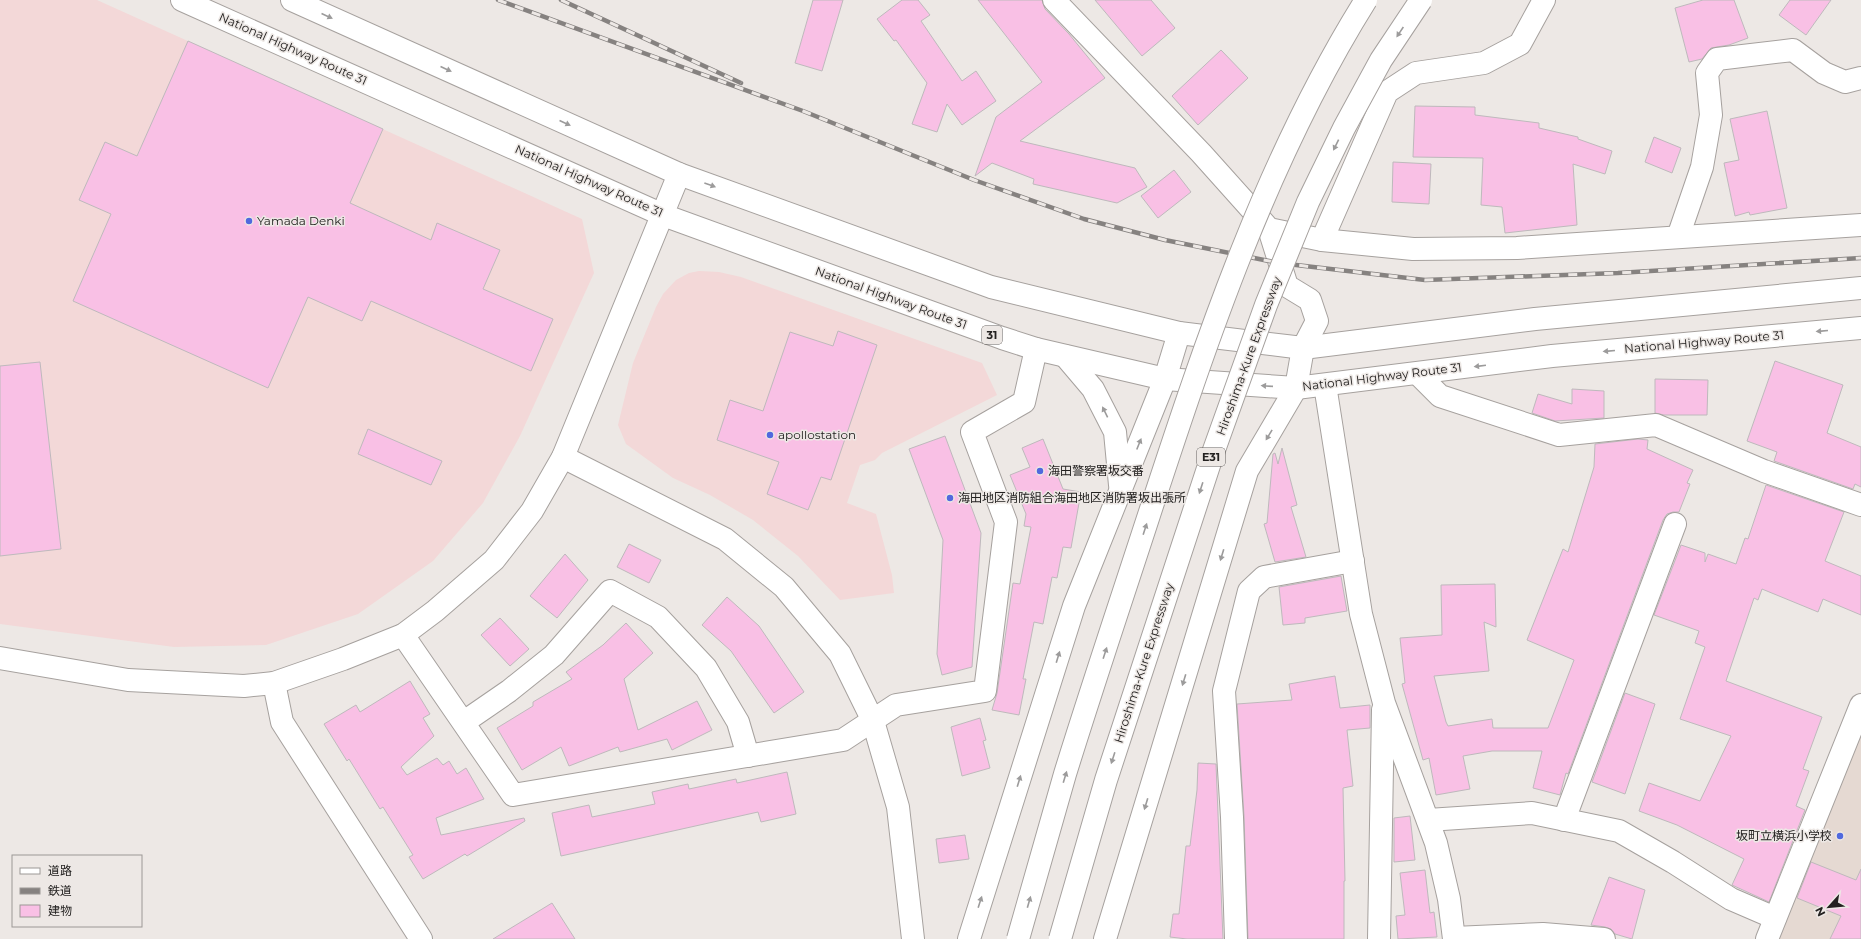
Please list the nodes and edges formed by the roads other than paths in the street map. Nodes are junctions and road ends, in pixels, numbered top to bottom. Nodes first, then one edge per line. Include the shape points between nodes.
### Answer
1 (182, 0) edge
2 (292, 0) edge
3 (1054, 0) edge
4 (1366, 0) edge
5 (1421, 0) edge
6 (1544, 0) edge
7 (1861, 78) edge
8 (679, 174) junction
9 (663, 215) junction
10 (1861, 225) edge
11 (1269, 229) junction
12 (1678, 237) junction
13 (1322, 240) junction
14 (1861, 288) edge
15 (1861, 328) edge
16 (1179, 333) junction
17 (1304, 348) junction
18 (1036, 350) junction
19 (1065, 356) junction
20 (1418, 374) junction
21 (1165, 379) junction
22 (1325, 385) junction
23 (1296, 388) junction
24 (563, 457) junction
25 (1120, 490) junction
26 (1861, 505) edge
27 (1675, 524) dead end
28 (1352, 561) junction
29 (403, 635) junction
30 (0, 658) edge
31 (274, 683) junction
32 (1384, 703) junction
33 (1861, 705) edge
34 (872, 721) junction
35 (464, 722) junction
36 (748, 756) junction
37 (1428, 820) junction
38 (1564, 820) junction
39 (1775, 918) junction
40 (420, 939) edge
41 (913, 939) edge
42 (969, 939) edge
43 (1018, 939) edge
44 (1060, 939) edge
45 (1105, 939) edge
46 (1236, 939) edge
47 (1379, 939) edge
48 (1454, 939) edge
49 (1604, 939) edge
50 (1767, 939) edge

1 - 9 main road, National Highway Route 31 / 31
2 -> 8 main road
3 - 11 main road via 1201,153
43 -> 4 main road, bridge via 1070,758 1172,443 1227,288 1270,184 1306,107 1343,36
5 -> 44 main road, Hiroshima-Kure Expressway / E31, bridge via 1381,60 1344,128 1308,202 1266,305 1214,450 1106,780
6 - 13 main road via 1520,44 1484,63 1416,73 1387,92
7 - 12 main road via 1845,82 1824,74 1793,50 1717,59 1707,73 1711,115 1702,167
8 - 9 main road
8 -> 16 main road via 991,287
9 - 18 main road, National Highway Route 31 / 31
9 - 24 main road
10 - 12 main road
11 - 13 main road
11 - 17 main road via 1287,286 1310,300 1317,321
12 - 13 main road via 1517,248 1412,249
14 - 17 main road via 1536,319
15 -> 20 main road, National Highway Route 31 / 31 via 1552,356
16 - 17 main road
16 - 21 main road
17 - 23 main road
18 - 19 main road, National Highway Route 31 / 31
18 - 34 main road via 1024,402 972,432 1006,522 985,692 896,705
19 - 21 main road, National Highway Route 31 / 31
25 -> 19 main road via 1115,432 1093,389
20 - 22 main road, National Highway Route 31 / 31
20 - 26 main road via 1440,396 1559,435 1656,425 1764,471
23 -> 21 main road, National Highway Route 31 / 31
25 -> 21 main road
22 - 23 main road, National Highway Route 31 / 31
22 - 28 main road
23 -> 45 main road via 1247,471
24 - 29 main road via 532,511 494,560
24 - 34 main road via 725,539 784,587 840,654
42 -> 25 main road via 1074,606
27 - 38 main road
28 - 32 main road via 1361,614
28 - 46 main road via 1264,578 1249,591 1224,691
29 - 31 main road via 343,660
29 - 35 main road
30 - 31 main road via 128,680 244,686
31 - 40 main road via 282,722
32 - 37 main road
32 - 47 main road
33 - 39 main road
34 - 36 main road via 843,740
34 - 41 main road via 898,806
35 - 36 main road via 513,795
35 - 36 main road via 509,691 554,655 610,591 658,617 706,668 738,722
37 - 38 main road via 1532,813
37 - 48 main road via 1449,899
38 - 39 main road via 1619,831 1731,899
39 - 50 main road
48 - 49 main road via 1543,934

